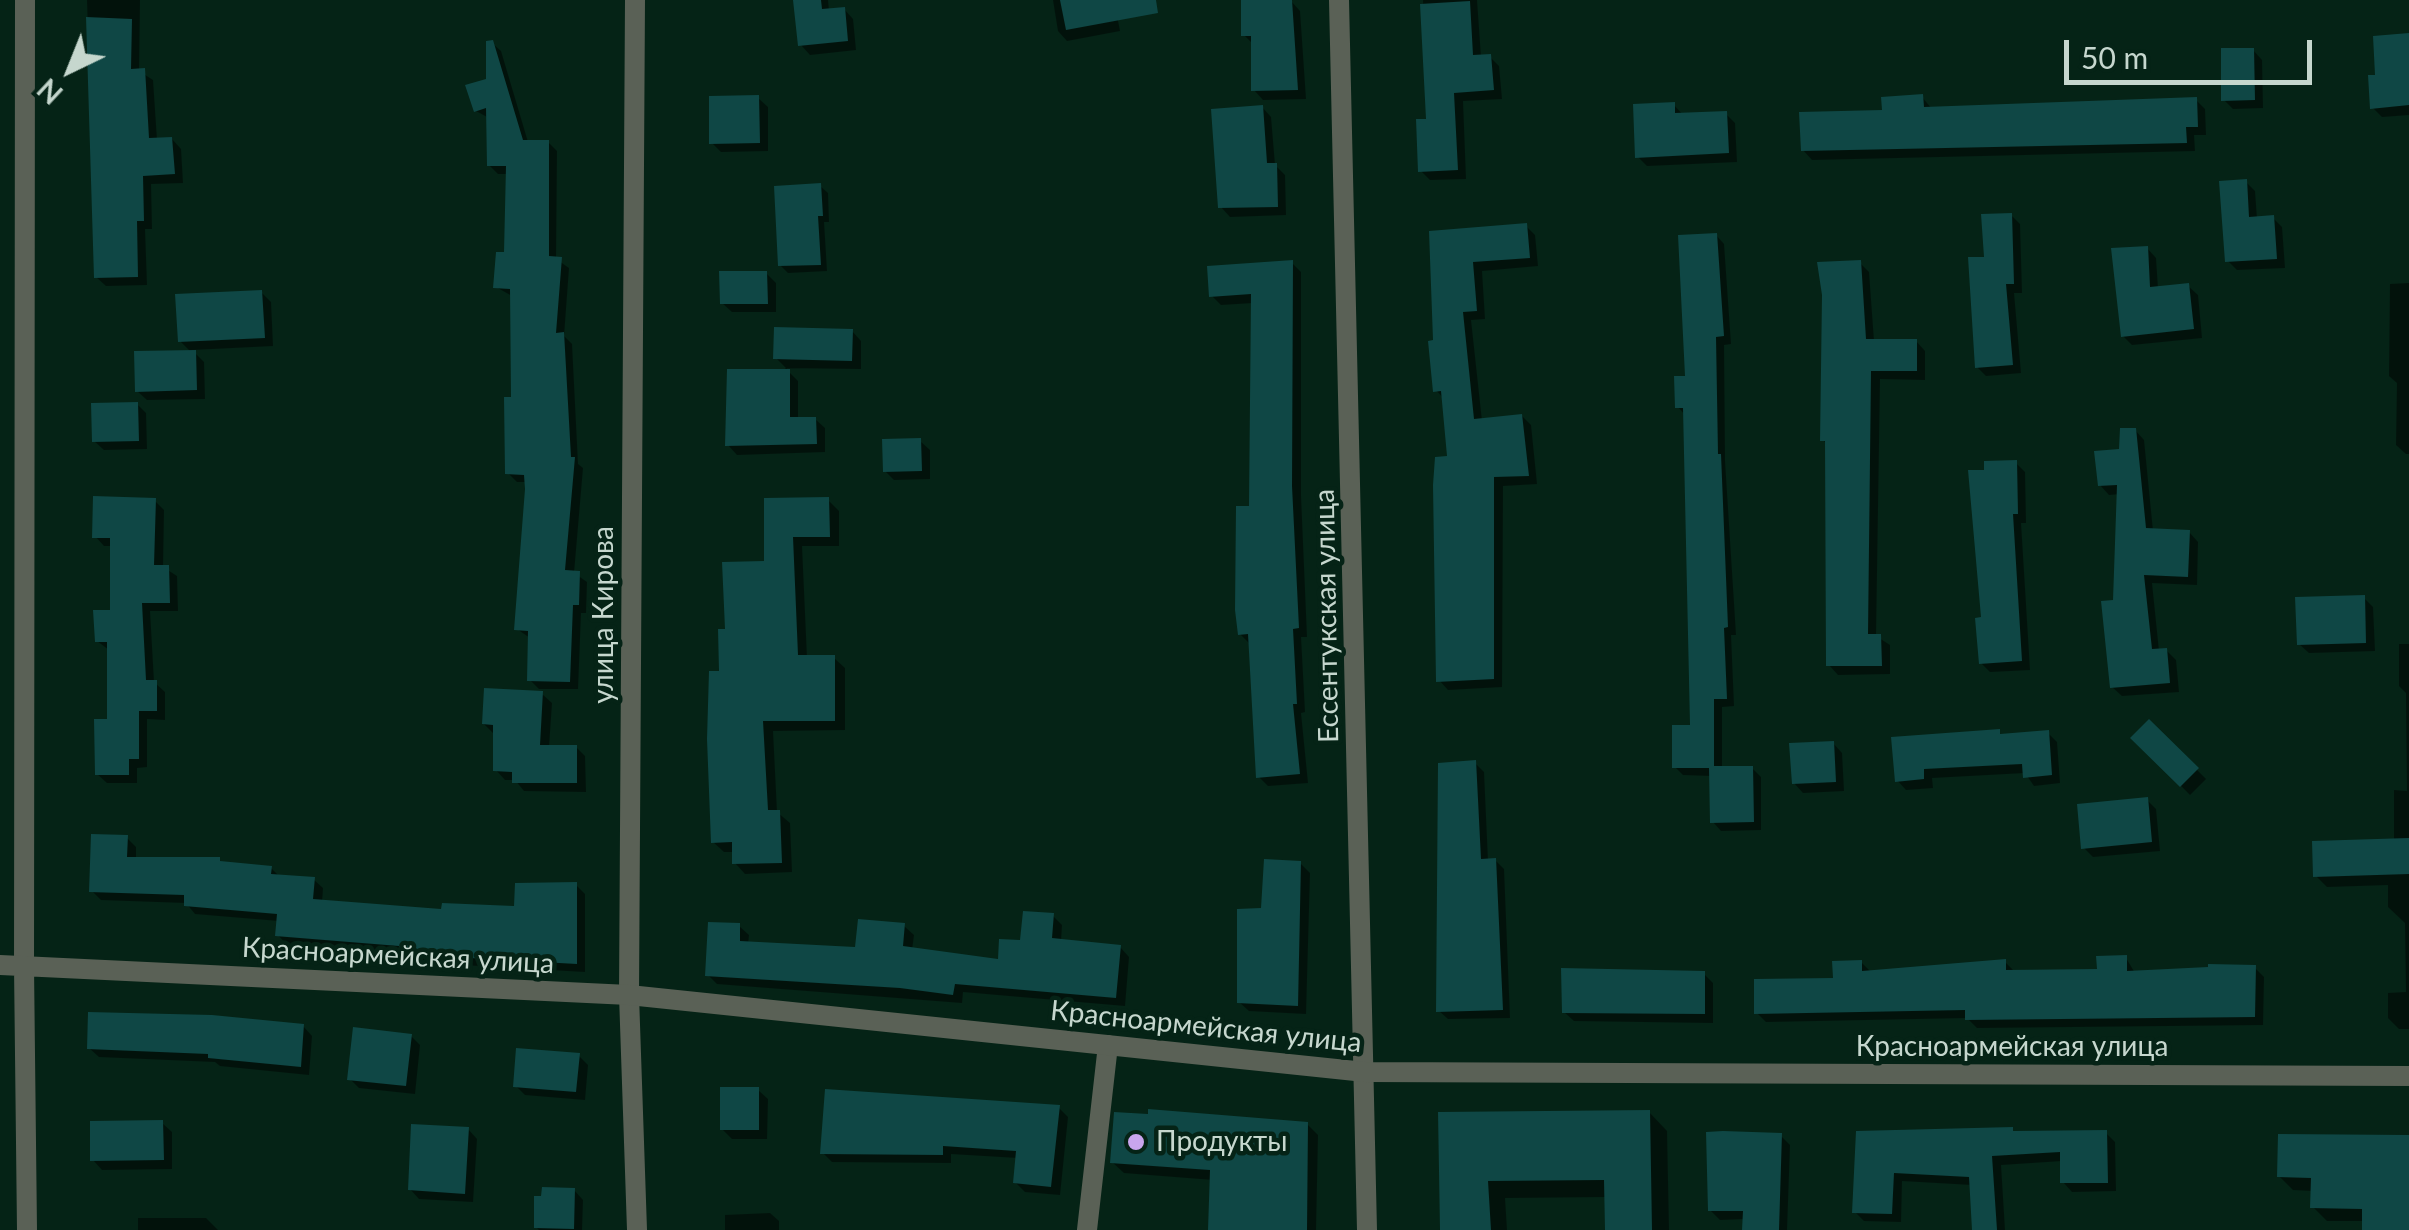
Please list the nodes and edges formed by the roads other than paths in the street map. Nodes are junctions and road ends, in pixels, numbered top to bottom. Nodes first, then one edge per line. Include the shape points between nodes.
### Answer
1 (25, 0) edge
2 (635, 0) edge
3 (1339, 0) edge
4 (0, 964) edge
5 (24, 966) junction
6 (629, 995) junction
7 (1108, 1045) junction
8 (1366, 1072) junction
9 (2409, 1076) edge
10 (27, 1230) edge
11 (637, 1230) edge
12 (1087, 1230) edge
13 (1367, 1230) edge

1 - 5 street
2 - 6 street, улица Кирова
3 - 8 street, Ессентукская улица
4 - 5 street, Красноармейская улица
5 - 6 street, Красноармейская улица
5 - 10 street
6 - 7 street, Красноармейская улица
6 - 11 street, улица Кирова
7 - 8 street, Красноармейская улица
7 - 12 street
8 - 9 street, Красноармейская улица
8 - 13 street, Ессентукская улица

